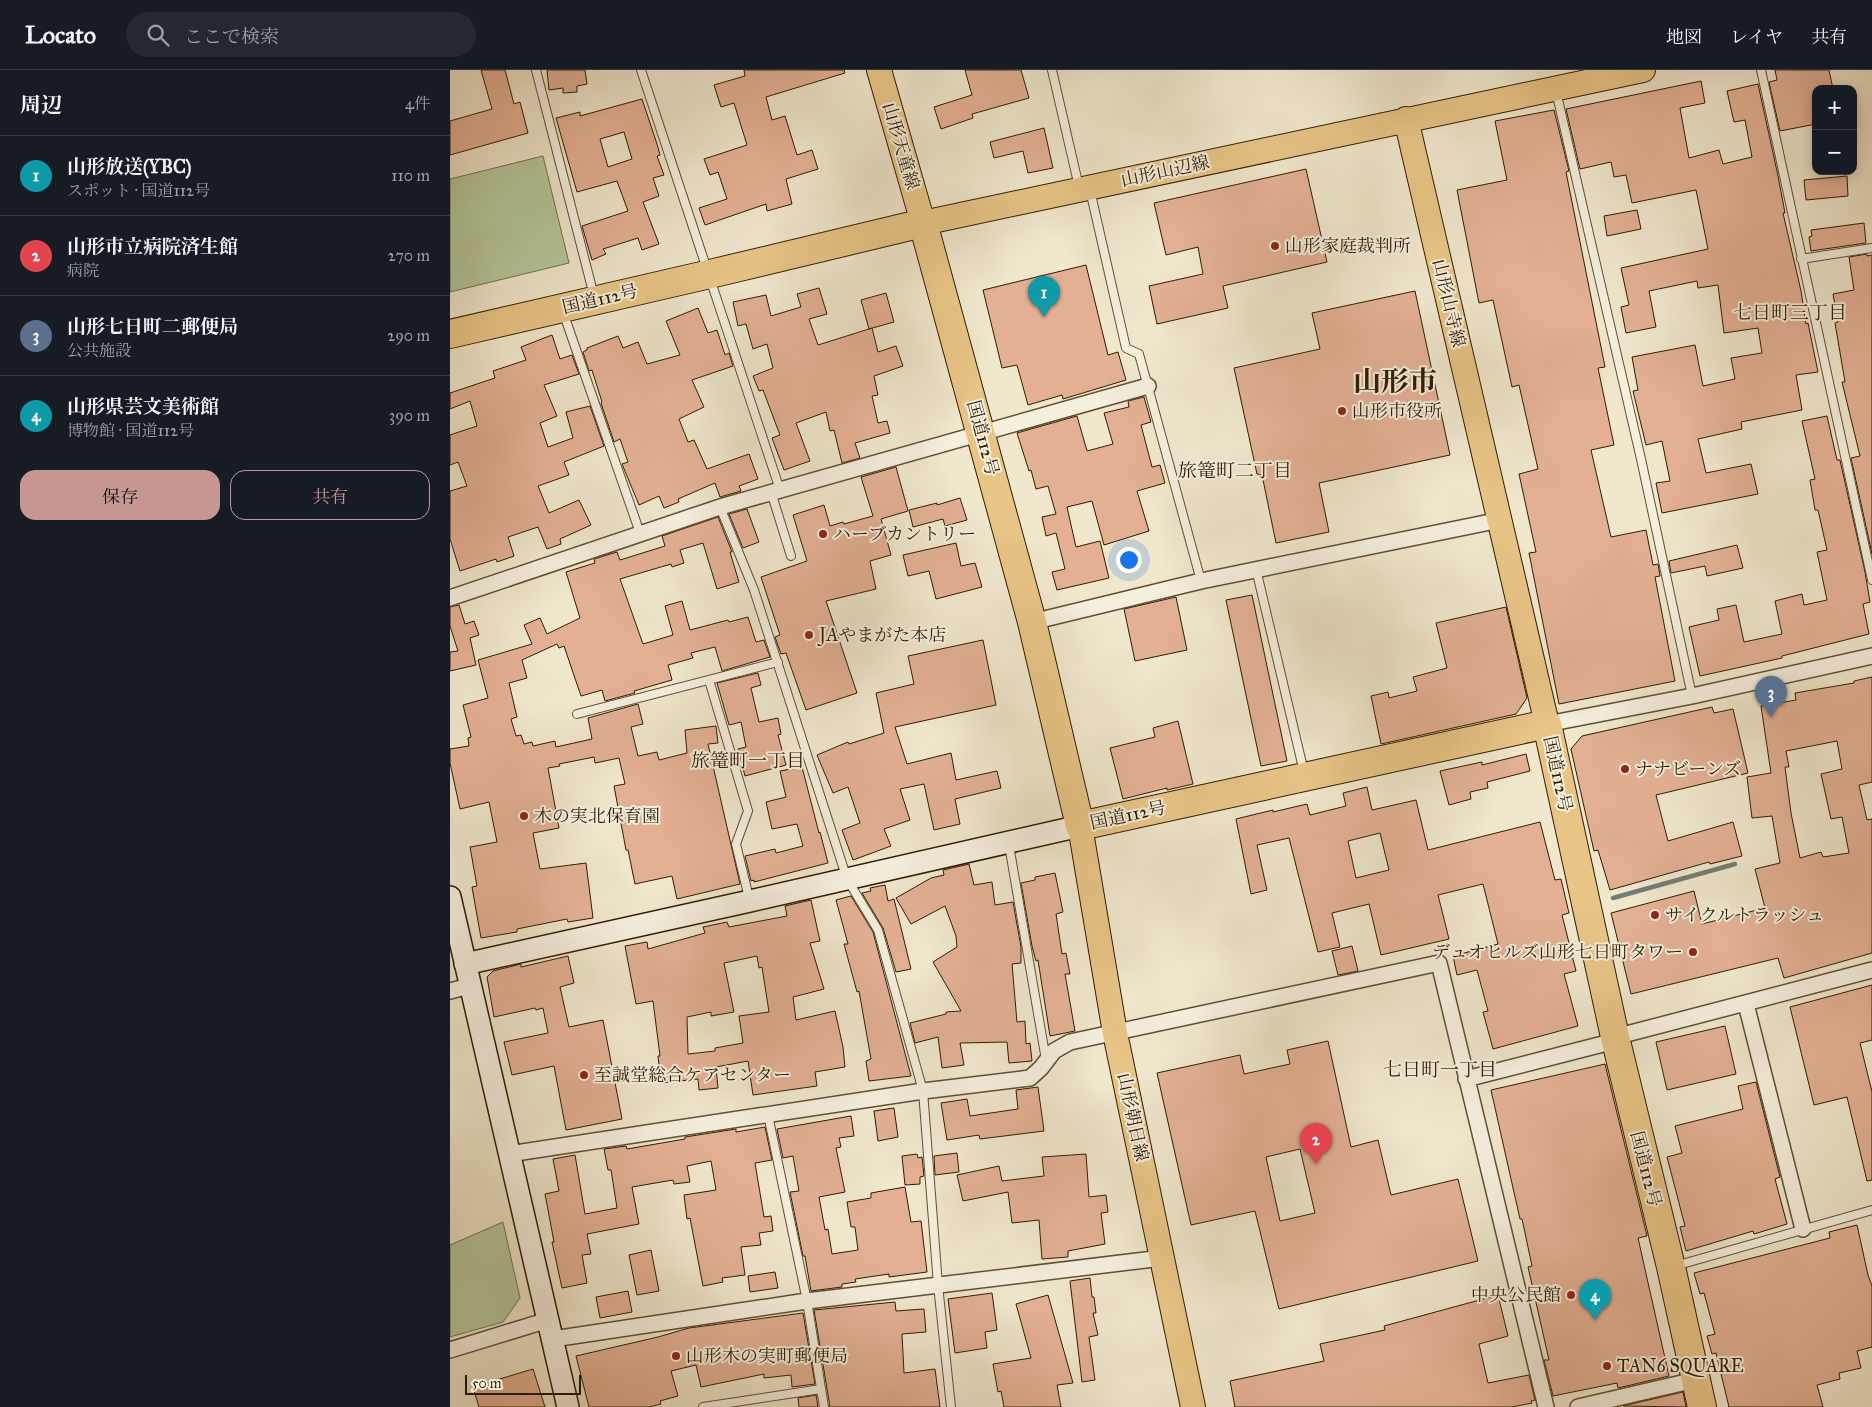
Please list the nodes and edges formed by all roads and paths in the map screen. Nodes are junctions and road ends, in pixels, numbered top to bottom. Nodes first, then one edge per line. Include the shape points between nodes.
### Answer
1 (536, 70) edge
2 (641, 70) edge
3 (879, 70) edge
4 (1052, 70) edge
5 (1643, 70) edge
6 (1761, 70) edge
7 (1600, 74) edge
8 (1555, 88) junction
9 (1406, 119) junction
10 (1084, 188) junction
11 (923, 222) junction
12 (1872, 248) edge
13 (1801, 259) junction
14 (710, 274) junction
15 (595, 300) junction
16 (562, 308) junction
17 (450, 334) edge
18 (1148, 386) junction
19 (982, 434) junction
20 (776, 491) junction
21 (720, 507) junction
22 (1500, 520) junction
23 (640, 533) junction
24 (791, 556) dead end
25 (1256, 569) junction
26 (1872, 580) edge
27 (1201, 581) junction
28 (450, 598) edge
29 (1032, 622) junction
30 (1872, 656) edge
31 (778, 662) junction
32 (709, 680) junction
33 (1692, 696) junction
34 (577, 714) dead end
35 (1547, 724) junction
36 (1305, 777) junction
37 (1080, 826) junction
38 (1008, 843) junction
39 (847, 879) junction
40 (450, 897) edge
41 (750, 902) junction
42 (465, 964) junction
43 (1872, 970) edge
44 (460, 988) edge
45 (1746, 1004) junction
46 (1115, 1033) junction
47 (1614, 1037) junction
48 (1046, 1061) junction
49 (1466, 1079) junction
50 (923, 1091) junction
51 (768, 1115) junction
52 (509, 1154) junction
53 (1872, 1210) edge
54 (1803, 1229) junction
55 (1162, 1258) junction
56 (1671, 1267) junction
57 (938, 1285) junction
58 (807, 1301) junction
59 (550, 1330) junction
60 (450, 1350) edge
61 (1695, 1380) junction
62 (820, 1389) junction
63 (568, 1407) edge
64 (703, 1407) edge
65 (824, 1407) edge
66 (951, 1407) edge
67 (1193, 1407) edge
68 (1546, 1407) edge
69 (1578, 1407) edge
70 (1702, 1407) edge

1 - 15 lane
2 - 14 lane
3 - 11 main road, 山形天童線
4 - 10 lane
5 - 7 main road
6 - 13 lane
7 - 8 main road
8 - 9 main road
8 - 33 lane
9 - 10 main road, 山形山辺線
9 - 22 main road, 山形山寺線
10 - 11 main road, 山形山辺線
10 - 18 lane via 1126,348 1139,354
11 - 14 highway, 国道112号
11 - 19 highway, 国道112号
12 - 13 lane
13 - 26 lane
14 - 15 highway, 国道112号
14 - 20 lane
15 - 16 highway, 国道112号
16 - 17 highway, 国道112号
16 - 23 lane
18 - 19 street
18 - 27 lane
19 - 20 street
19 - 29 highway, 国道112号
20 - 21 street
20 - 24 lane
21 - 23 street
21 - 31 lane via 754,590
22 - 25 street
22 - 35 main road, 山形山寺線
23 - 28 street
25 - 27 street
25 - 36 lane
27 - 29 street
29 - 37 highway, 国道112号
30 - 33 street
31 - 32 lane
31 - 39 lane
32 - 34 lane
32 - 41 lane via 748,811 736,844
33 - 35 street
35 - 36 highway, 国道112号
35 - 47 highway, 国道112号
36 - 37 highway, 国道112号
37 - 38 street
37 - 46 main road, 山形朝日線
38 - 39 street
38 - 48 lane
39 - 41 street
39 - 50 lane via 878,930
40 - 42 street
41 - 42 street
42 - 44 street
43 - 45 street
44 - 52 street
45 - 47 street
45 - 54 street
46 - 48 street via 1070,1042 1054,1051
46 - 49 street via 1439,963
46 - 55 main road, 山形朝日線
47 - 49 street via 1603,1044
47 - 56 highway, 国道112号
48 - 50 street via 1030,1078
49 - 68 street
50 - 51 street
50 - 57 lane
51 - 52 street
51 - 58 lane
52 - 59 street
53 - 54 lane
54 - 56 lane
55 - 57 street
55 - 67 main road, 山形朝日線
56 - 61 highway, 国道112号
57 - 58 street
57 - 66 lane
58 - 59 street
58 - 62 lane
59 - 60 street
59 - 63 street
61 - 69 street
61 - 70 highway, 国道112号
62 - 64 lane
62 - 65 lane

